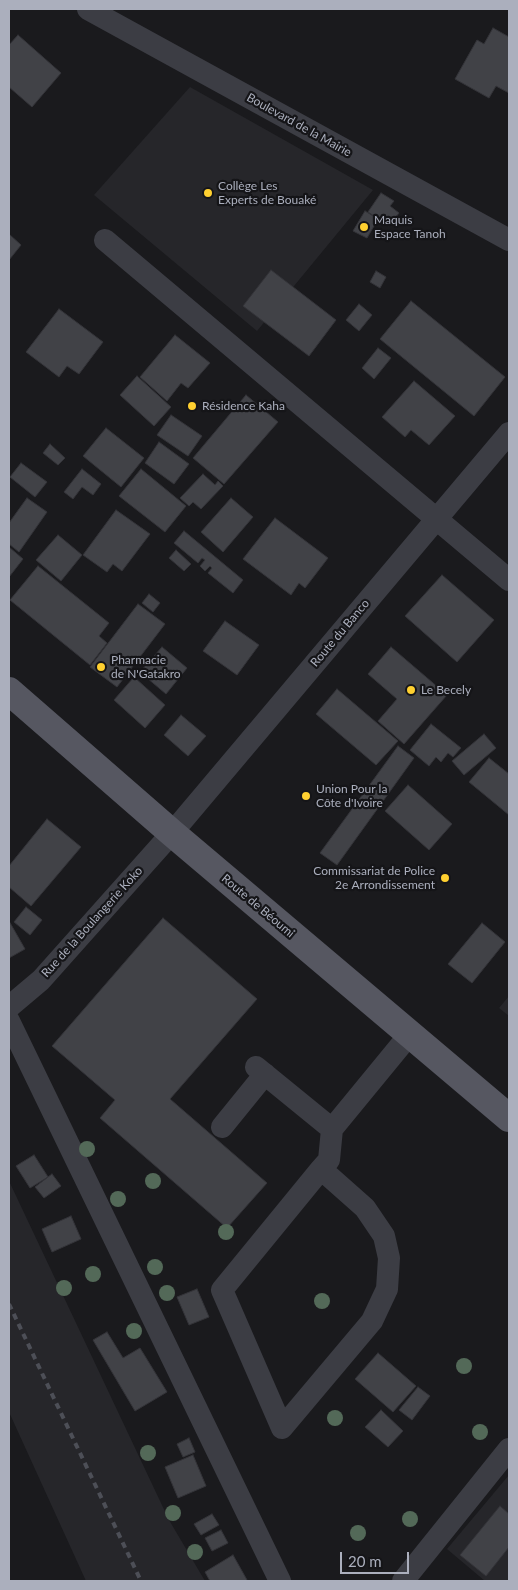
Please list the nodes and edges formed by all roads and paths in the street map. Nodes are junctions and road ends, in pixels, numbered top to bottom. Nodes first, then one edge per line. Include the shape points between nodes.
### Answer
1 (88, 9) edge
2 (104, 240) dead end
3 (509, 240) edge
4 (509, 433) edge
5 (437, 519) junction
6 (509, 580) edge
7 (9, 691) edge
8 (172, 833) junction
9 (9, 1007) edge
10 (9, 1021) edge
11 (410, 1034) junction
12 (509, 1118) edge
13 (222, 1127) dead end
14 (332, 1128) junction
15 (321, 1169) junction
16 (509, 1449) edge
17 (280, 1581) edge
18 (403, 1581) edge

1 - 3 street, Boulevard de la Mairie
2 - 5 street
4 - 5 street, Route du Banco
5 - 6 street
5 - 8 street, Route du Banco
7 - 8 main road, Route de Béoumi
8 - 9 street, Rue de la Boulangerie Koko via 42,980
8 - 11 main road, Route de Béoumi
10 - 17 street
11 - 12 main road, Route de Béoumi
11 - 14 street
13 - 14 street via 261,1070
14 - 15 street via 329,1160
15 - 15 street via 222,1290 282,1428 372,1322 387,1289 388,1258 384,1236 365,1208
16 - 18 street

